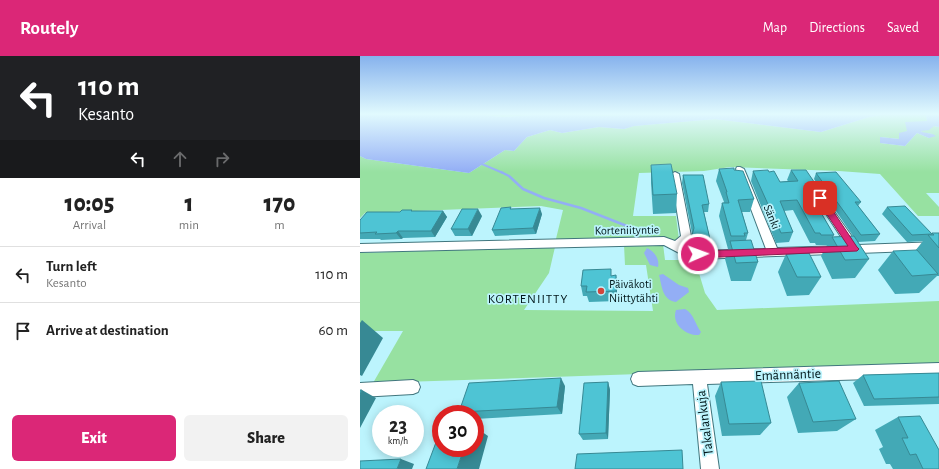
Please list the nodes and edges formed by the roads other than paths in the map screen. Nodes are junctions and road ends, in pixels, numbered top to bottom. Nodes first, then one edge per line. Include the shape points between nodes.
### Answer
1 (740, 169) edge
2 (675, 174) edge
3 (811, 185) edge
4 (675, 246) junction
5 (939, 246) edge
6 (360, 248) edge
7 (854, 249) junction
8 (773, 252) junction
9 (939, 370) edge
10 (699, 377) junction
11 (638, 379) dead end
12 (413, 387) dead end
13 (360, 390) edge
14 (710, 469) edge

1 - 8 street, Sänki
2 - 4 street via 686,236 685,240
3 - 7 street
4 - 6 street, Korteniityntie via 658,241
4 - 8 street, Korteniityntie via 690,254
5 - 7 street, Korteniityntie
7 - 8 street, Korteniityntie
9 - 10 street, Emännäntie
10 - 11 street, Emännäntie
10 - 14 street, Takalankuja
12 - 13 street

